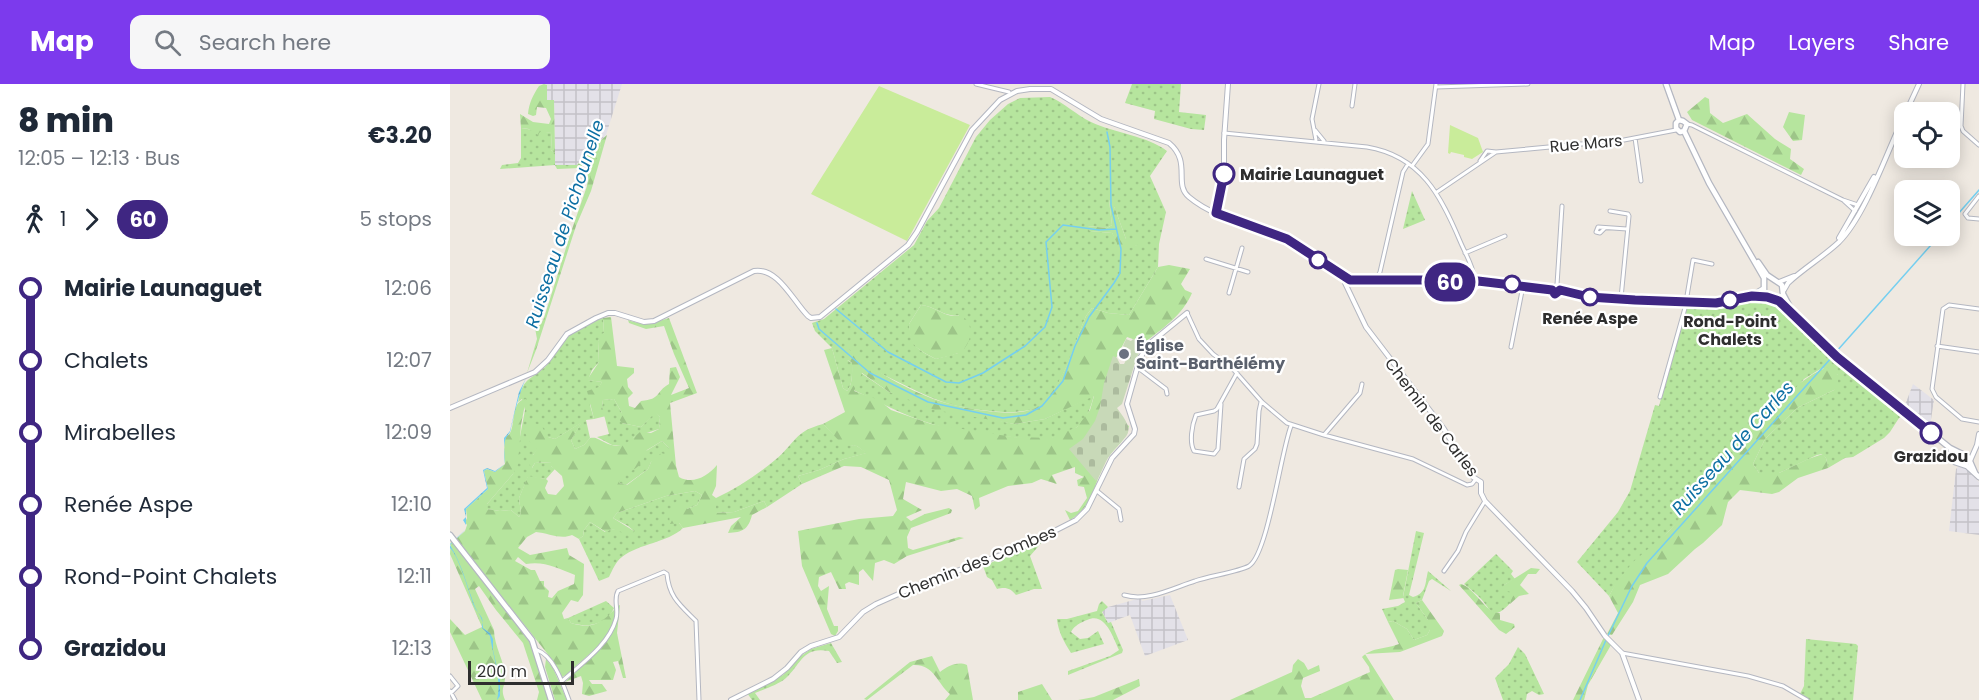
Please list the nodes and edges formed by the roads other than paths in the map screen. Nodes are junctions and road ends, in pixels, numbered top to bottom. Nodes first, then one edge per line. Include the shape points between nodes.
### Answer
1 (976, 84) edge
2 (1228, 84) edge
3 (1319, 84) edge
4 (1354, 84) edge
5 (1527, 84) edge
6 (1667, 84) edge
7 (1919, 84) edge
8 (1963, 84) edge
9 (1436, 86) edge
10 (1047, 88) edge
11 (1009, 92) dead end
12 (1910, 102) edge
13 (1352, 106) dead end
14 (1679, 120) junction
15 (1687, 124) junction
16 (1314, 128) junction
17 (1676, 130) junction
18 (1684, 131) junction
19 (1224, 133) junction
20 (1894, 137) edge
21 (1635, 138) junction
22 (1317, 142) junction
23 (1325, 142) junction
24 (1979, 145) edge
25 (1410, 166) junction
26 (1641, 181) dead end
27 (1437, 192) junction
28 (1979, 196) edge
29 (1843, 200) junction
30 (1562, 206) dead end
31 (1858, 209) junction
32 (1610, 212) dead end
33 (1216, 213) junction
34 (1979, 219) edge
35 (1605, 228) dead end
36 (1627, 230) junction
37 (1505, 236) dead end
38 (1242, 248) dead end
39 (1748, 250) junction
40 (1465, 253) junction
41 (1206, 259) dead end
42 (1712, 264) dead end
43 (1235, 268) junction
44 (1248, 272) dead end
45 (1380, 272) junction
46 (1473, 273) junction
47 (1797, 274) junction
48 (1376, 280) junction
49 (1382, 280) junction
50 (1470, 280) junction
51 (1347, 281) junction
52 (1478, 281) junction
53 (1776, 281) junction
54 (1523, 286) junction
55 (1765, 287) junction
56 (1559, 288) junction
57 (1229, 292) dead end
58 (1783, 292) junction
59 (1752, 296) junction
60 (1767, 297) junction
61 (1620, 299) junction
62 (1775, 300) junction
63 (1687, 302) junction
64 (1979, 309) edge
65 (1187, 313) joint
66 (1794, 314) junction
67 (1937, 346) junction
68 (1511, 347) dead end
69 (1979, 352) edge
70 (1137, 367) junction
71 (1237, 373) junction
72 (1362, 384) dead end
73 (1167, 394) dead end
74 (1660, 397) dead end
75 (1262, 402) junction
76 (1221, 404) junction
77 (450, 408) edge
78 (1979, 422) edge
79 (1291, 425) junction
80 (1979, 434) edge
81 (1324, 435) junction
82 (1950, 448) junction
83 (1954, 458) junction
84 (1966, 458) junction
85 (1964, 464) junction
86 (1977, 475) edge
87 (1476, 478) junction
88 (1239, 487) dead end
89 (1097, 491) junction
90 (1485, 501) junction
91 (1120, 520) dead end
92 (452, 538) edge
93 (1444, 571) dead end
94 (1124, 595) dead end
95 (537, 650) junction
96 (1622, 653) junction
97 (450, 676) edge
98 (561, 681) junction
99 (451, 692) edge
100 (455, 700) edge
101 (551, 700) edge
102 (568, 700) edge
103 (699, 700) edge
104 (731, 700) edge
105 (1639, 700) edge
106 (1807, 700) edge

1 - 11 street
2 - 19 street
3 - 16 street via 1312,119
4 - 13 street
5 - 9 street
6 - 14 main road
7 - 12 street
8 - 24 street via 1960,126
9 - 25 street via 1428,144
10 - 33 street via 1101,119 1169,143 1181,159 1184,192
10 - 77 street via 1017,91 1000,100 972,130 908,245 820,317 808,316 771,273 754,271 654,321 615,313 596,318 567,334 535,372
14 - 15 main road
14 - 17 main road
15 - 18 main road
15 - 29 street
16 - 22 street
16 - 23 street
17 - 18 main road
17 - 21 street, Rue Mars
18 - 39 main road
19 - 22 street
19 - 33 street via 1224,177
20 - 31 street
21 - 26 street
21 - 27 street, Rue Mars via 1496,152
22 - 23 street
23 - 25 street via 1381,149
25 - 27 street
25 - 45 street via 1403,172
27 - 40 street
28 - 34 street via 1965,214
29 - 31 street
29 - 31 street
30 - 56 street
31 - 47 street via 1844,236
32 - 36 street via 1628,214
33 - 51 street via 1287,239
35 - 36 street
36 - 61 street
37 - 40 street
38 - 43 street
39 - 53 main road
39 - 55 main road
40 - 46 street
41 - 43 street
42 - 63 street via 1693,260
43 - 44 street
43 - 57 street
45 - 48 street
45 - 49 street
46 - 50 street
46 - 52 street
47 - 53 street
47 - 58 street
48 - 49 street
48 - 51 street
49 - 50 street
50 - 52 street via 1475,284
51 - 87 street, Chemin de Carles via 1366,327
52 - 54 street
53 - 55 main road
53 - 58 main road
54 - 56 street via 1557,294
54 - 68 street
55 - 59 street
55 - 60 main road
56 - 61 street via 1589,297
58 - 62 main road
58 - 66 main road
59 - 60 street
59 - 63 street via 1716,303
60 - 62 main road
61 - 63 street
62 - 66 main road
63 - 74 street
64 - 67 street via 1945,307
65 - 70 street, Chemin des Combes via 1149,344
65 - 71 street via 1199,339
66 - 82 main road via 1832,353
67 - 69 street
67 - 78 street via 1934,395 1962,419
70 - 73 street via 1166,389
70 - 89 street, Chemin des Combes via 1127,404 1134,434 1112,458
71 - 75 street
71 - 76 street
72 - 81 street
75 - 79 street
75 - 88 street via 1257,444 1244,459
76 - 76 street via 1214,411 1196,415 1194,451 1214,454 1218,449
79 - 81 street
79 - 94 street via 1253,562 1166,592
80 - 84 street via 1975,448
81 - 87 street via 1413,459 1467,485
82 - 83 main road
82 - 84 main road
83 - 84 main road
83 - 85 main road
84 - 85 main road
84 - 86 main road
85 - 86 main road
87 - 90 street, Chemin de Carles
89 - 91 street via 1119,509
89 - 104 street, Chemin des Combes via 1083,515 1063,528 876,604 838,637 801,652 773,679
90 - 93 street
90 - 96 street, Chemin de Carles via 1572,591
92 - 95 main road
95 - 98 street via 544,653
95 - 101 main road
96 - 105 street
96 - 106 street via 1748,676 1783,686
97 - 99 street via 458,686
98 - 102 street
98 - 103 street via 610,635 618,612 618,591 666,573 672,595 696,621
99 - 100 street

